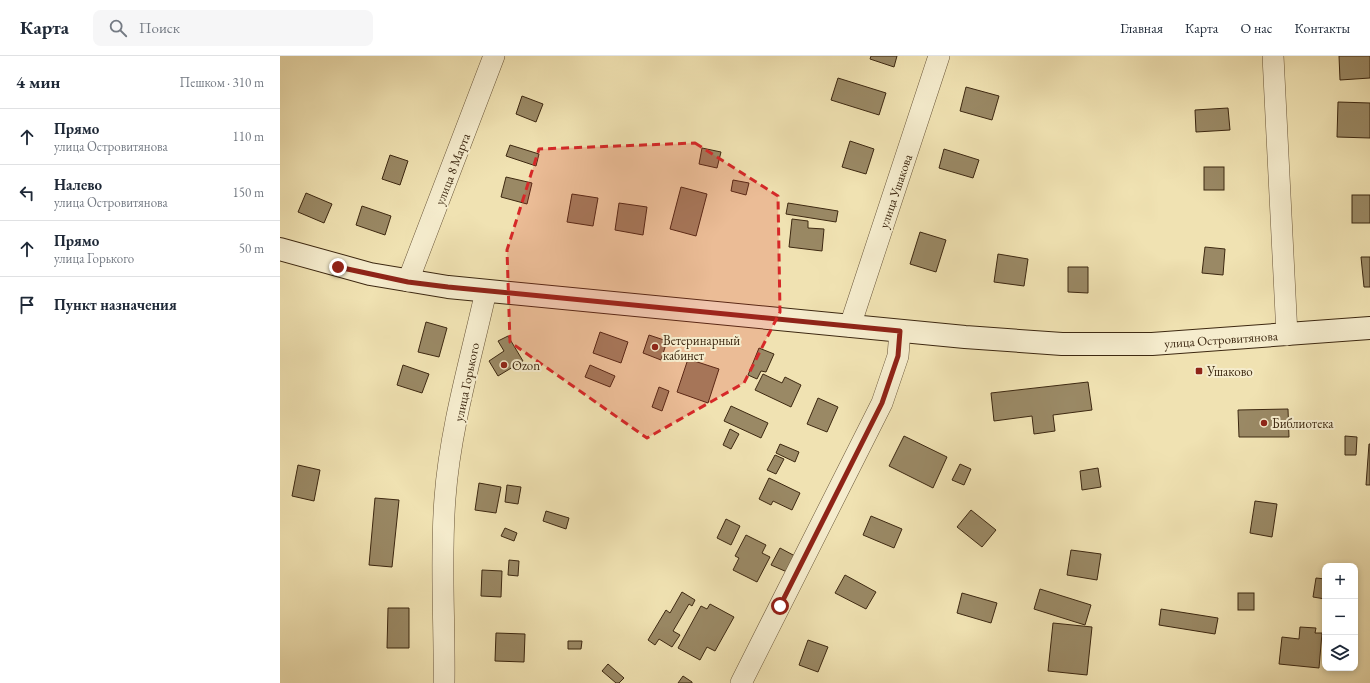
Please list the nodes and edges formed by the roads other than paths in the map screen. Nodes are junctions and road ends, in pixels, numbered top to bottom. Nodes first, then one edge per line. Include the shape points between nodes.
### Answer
1 (494, 56) edge
2 (939, 56) edge
3 (1274, 56) edge
4 (280, 249) edge
5 (408, 282) junction
6 (486, 291) junction
7 (850, 326) junction
8 (1370, 328) edge
9 (900, 331) junction
10 (1287, 335) junction
11 (444, 683) edge
12 (740, 683) edge

1 - 5 street, улица 8 Марта
2 - 7 street, улица Ушакова
3 - 10 street, улица Островитянова
4 - 5 street via 338,267
5 - 6 street
6 - 7 street, улица Островитянова
6 - 11 street, улица Горького via 456,427 445,497
7 - 9 street, улица Островитянова
8 - 10 street
9 - 10 street, улица Островитянова via 1015,341 1110,344
9 - 12 street via 898,356 882,403

